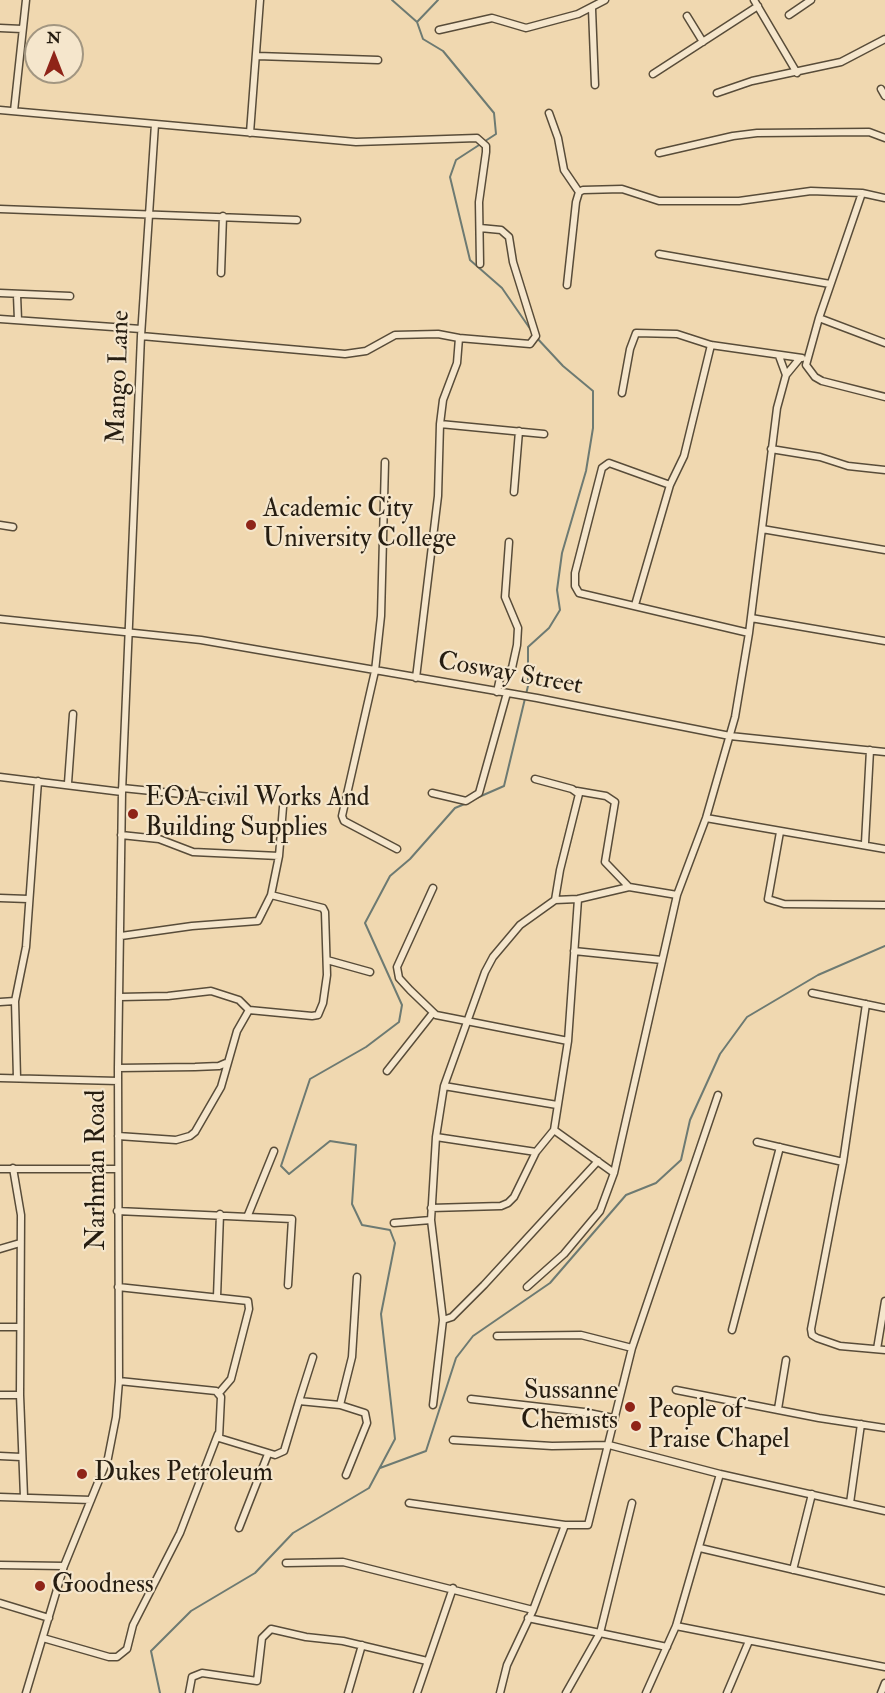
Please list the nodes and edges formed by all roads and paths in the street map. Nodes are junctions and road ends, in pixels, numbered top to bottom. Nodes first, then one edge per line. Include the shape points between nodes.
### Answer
1 (26, 0) edge
2 (260, 0) edge
3 (605, 0) edge
4 (811, 0) edge
5 (756, 3) edge
6 (592, 9) junction
7 (789, 15) dead end
8 (687, 16) dead end
9 (0, 28) edge
10 (22, 29) junction
11 (439, 30) dead end
12 (885, 39) edge
13 (703, 42) junction
14 (257, 56) junction
15 (378, 60) dead end
16 (797, 73) junction
17 (653, 74) dead end
18 (595, 85) dead end
19 (881, 89) dead end
20 (717, 93) dead end
21 (885, 96) edge
22 (0, 110) edge
23 (14, 111) junction
24 (549, 113) dead end
25 (155, 124) junction
26 (250, 134) junction
27 (885, 138) edge
28 (659, 153) dead end
29 (579, 192) junction
30 (862, 193) junction
31 (885, 198) edge
32 (0, 209) edge
33 (148, 215) junction
34 (223, 216) junction
35 (297, 220) dead end
36 (480, 228) junction
37 (659, 254) dead end
38 (480, 264) dead end
39 (221, 273) dead end
40 (830, 284) junction
41 (567, 285) dead end
42 (0, 293) edge
43 (17, 295) junction
44 (70, 296) dead end
45 (819, 318) junction
46 (0, 319) edge
47 (18, 320) junction
48 (141, 332) junction
49 (459, 338) junction
50 (885, 343) edge
51 (711, 345) junction
52 (779, 356) junction
53 (803, 358) junction
54 (786, 375) junction
55 (622, 393) dead end
56 (885, 397) edge
57 (440, 423) junction
58 (519, 431) junction
59 (544, 434) dead end
60 (771, 449) junction
61 (385, 462) dead end
62 (885, 470) edge
63 (670, 485) junction
64 (514, 492) dead end
65 (0, 525) edge
66 (13, 527) dead end
67 (762, 529) junction
68 (508, 542) dead end
69 (885, 550) edge
70 (635, 605) junction
71 (751, 618) junction
72 (0, 619) edge
73 (129, 633) junction
74 (749, 633) junction
75 (885, 641) edge
76 (375, 671) junction
77 (416, 678) junction
78 (497, 692) junction
79 (508, 694) junction
80 (73, 714) dead end
81 (730, 736) junction
82 (870, 750) junction
83 (885, 752) edge
84 (0, 777) edge
85 (534, 778) dead end
86 (38, 781) junction
87 (68, 783) junction
88 (122, 790) junction
89 (577, 791) junction
90 (432, 794) dead end
91 (231, 799) dead end
92 (283, 807) dead end
93 (706, 818) junction
94 (780, 832) junction
95 (122, 835) junction
96 (865, 843) junction
97 (397, 849) dead end
98 (885, 849) edge
99 (279, 856) junction
100 (629, 886) junction
101 (433, 888) dead end
102 (677, 895) junction
103 (270, 896) junction
104 (0, 898) edge
105 (28, 899) junction
106 (578, 899) junction
107 (555, 900) junction
108 (885, 905) edge
109 (121, 936) junction
110 (574, 951) junction
111 (327, 960) junction
112 (662, 960) junction
113 (370, 972) dead end
114 (812, 993) dead end
115 (120, 997) junction
116 (15, 1001) junction
117 (0, 1002) edge
118 (867, 1004) junction
119 (885, 1008) edge
120 (249, 1010) junction
121 (432, 1014) junction
122 (465, 1021) junction
123 (568, 1041) junction
124 (226, 1063) junction
125 (118, 1068) junction
126 (387, 1071) dead end
127 (0, 1078) edge
128 (17, 1078) junction
129 (118, 1080) junction
130 (444, 1086) junction
131 (718, 1095) dead end
132 (557, 1105) junction
133 (554, 1130) junction
134 (118, 1136) junction
135 (436, 1137) junction
136 (757, 1142) dead end
137 (780, 1147) junction
138 (274, 1151) dead end
139 (536, 1152) junction
140 (598, 1161) junction
141 (843, 1162) junction
142 (13, 1168) junction
143 (0, 1169) edge
144 (118, 1169) junction
145 (614, 1173) junction
146 (431, 1208) junction
147 (117, 1211) junction
148 (220, 1214) junction
149 (248, 1215) junction
150 (431, 1220) junction
151 (394, 1223) dead end
152 (20, 1243) junction
153 (0, 1249) edge
154 (357, 1276) dead end
155 (288, 1285) dead end
156 (118, 1287) junction
157 (527, 1287) dead end
158 (217, 1297) junction
159 (885, 1301) edge
160 (443, 1320) junction
161 (0, 1327) edge
162 (20, 1327) junction
163 (732, 1330) dead end
164 (497, 1336) dead end
165 (632, 1348) junction
166 (877, 1349) junction
167 (885, 1350) edge
168 (313, 1357) dead end
169 (786, 1360) dead end
170 (119, 1381) junction
171 (676, 1390) dead end
172 (219, 1393) junction
173 (0, 1395) edge
174 (20, 1395) junction
175 (471, 1399) dead end
176 (299, 1401) junction
177 (340, 1405) junction
178 (433, 1405) dead end
179 (778, 1409) junction
180 (613, 1418) junction
181 (861, 1424) junction
182 (885, 1428) edge
183 (218, 1434) junction
184 (453, 1440) dead end
185 (609, 1444) junction
186 (268, 1454) junction
187 (0, 1456) edge
188 (21, 1457) junction
189 (720, 1474) junction
190 (346, 1475) dead end
191 (812, 1494) junction
192 (0, 1497) edge
193 (24, 1497) junction
194 (91, 1500) junction
195 (409, 1503) dead end
196 (632, 1503) dead end
197 (850, 1503) junction
198 (885, 1510) edge
199 (565, 1525) junction
200 (239, 1528) dead end
201 (700, 1548) junction
202 (286, 1563) dead end
203 (0, 1565) edge
204 (64, 1566) junction
205 (793, 1570) junction
206 (453, 1588) junction
207 (885, 1591) edge
208 (0, 1604) edge
209 (532, 1610) junction
210 (49, 1618) junction
211 (528, 1618) junction
212 (676, 1626) junction
213 (600, 1633) junction
214 (43, 1638) junction
215 (749, 1641) junction
216 (362, 1645) junction
217 (667, 1647) junction
218 (427, 1660) junction
219 (885, 1667) edge
220 (885, 1683) edge
221 (26, 1693) edge
222 (189, 1693) edge
223 (348, 1693) edge
224 (417, 1693) edge
225 (500, 1693) edge
226 (566, 1693) edge
227 (646, 1693) edge
228 (727, 1693) edge
229 (881, 1693) edge

1 - 10 street
2 - 14 street
3 - 6 street
4 - 7 street
5 - 13 street
5 - 16 street
6 - 11 street via 526,28 492,18
6 - 18 street
8 - 13 street
9 - 10 street
10 - 23 street
12 - 16 street via 841,62
13 - 17 street
14 - 15 street
14 - 26 street
16 - 20 street via 752,81
19 - 21 street
22 - 23 street
23 - 25 street
24 - 29 street via 564,170
25 - 26 street
25 - 33 street, Mango Lane
26 - 36 street via 380,144 481,139 486,152 479,202
27 - 28 street via 869,132 758,134
29 - 30 street via 622,189 659,201 677,202 739,201 811,191
29 - 41 street
30 - 31 street
30 - 40 street
32 - 33 street
33 - 34 street
33 - 48 street, Mango Lane
34 - 35 street
34 - 39 street
36 - 38 street
36 - 49 street via 501,230 509,237 536,336 530,344
37 - 40 street
40 - 45 street
42 - 43 street
43 - 44 street
43 - 47 street
45 - 50 street
45 - 53 street
46 - 47 street
47 - 48 street
48 - 49 street via 345,354 366,351 394,335 438,334
48 - 73 street, Mango Lane
49 - 57 street via 457,363 443,400
51 - 52 street
51 - 55 street via 677,334 636,333
51 - 63 street via 684,456
52 - 53 street
52 - 54 street
53 - 54 street
53 - 56 street via 809,371 822,381
54 - 60 street
57 - 58 street
57 - 77 street via 438,496
58 - 59 street
58 - 64 street
60 - 62 street
60 - 67 street
61 - 76 street via 381,616
63 - 70 street
63 - 70 street via 609,463 602,468 575,586 586,597
65 - 66 street
67 - 69 street
67 - 71 street
68 - 78 street via 506,597 518,628 517,645 512,668 500,678
70 - 74 street
71 - 74 street
71 - 75 street
72 - 73 street, Cosway Street
73 - 76 street, Cosway Street via 201,640
73 - 88 street, Narhman Road
74 - 81 street
76 - 77 street, Cosway Street
76 - 97 street via 342,816 344,821
77 - 78 street, Cosway Street
78 - 79 street, Cosway Street
79 - 81 street, Cosway Street
79 - 90 street via 480,794 466,801
80 - 87 street
81 - 82 street, Cosway Street
81 - 93 street
82 - 83 street, Cosway Street
82 - 96 street
84 - 86 street
85 - 89 street
86 - 87 street
86 - 105 street
87 - 88 street
88 - 91 street
88 - 95 street, Narhman Road
89 - 100 street via 596,793 615,802 605,862
89 - 107 street
92 - 99 street
93 - 94 street
93 - 102 street
94 - 96 street
94 - 108 street via 768,899 784,903
95 - 99 street via 159,839 193,852
95 - 109 street, Narhman Road
96 - 98 street
99 - 103 street
100 - 102 street
100 - 106 street
101 - 121 street via 396,970
102 - 112 street
103 - 109 street via 263,914 254,922
103 - 111 street via 323,908
104 - 105 street
105 - 116 street via 26,947
106 - 107 street
106 - 110 street
107 - 122 street via 520,925 493,957
109 - 115 street, Narhman Road
110 - 112 street
110 - 123 street
111 - 113 street
111 - 120 street via 326,988 318,1015
112 - 145 street
114 - 118 street
115 - 120 street via 211,991 239,1000
115 - 125 street, Narhman Road
116 - 117 street
116 - 128 street
118 - 119 street
118 - 141 street
120 - 124 street
121 - 122 street
121 - 126 street
122 - 123 street
122 - 130 street
123 - 132 street
124 - 125 street
124 - 134 street via 221,1088 190,1136 176,1140
125 - 129 street, Narhman Road
127 - 128 street
128 - 129 street
129 - 134 street, Narhman Road
130 - 132 street
130 - 135 street
131 - 165 street
132 - 133 street
133 - 139 street
133 - 140 street
134 - 144 street, Narhman Road
135 - 139 street
135 - 146 street
136 - 137 street
137 - 141 street
137 - 163 street
138 - 149 street
139 - 146 street via 508,1203
140 - 145 street
140 - 160 street via 484,1285 452,1317
141 - 166 street via 811,1329 813,1335 826,1341
142 - 143 street
142 - 144 street
142 - 152 street via 21,1215
144 - 147 street, Narhman Road
145 - 157 street via 600,1211 564,1254
146 - 150 street
147 - 148 street
147 - 156 street, Narhman Road
148 - 149 street
148 - 158 street
149 - 155 street via 292,1219
150 - 151 street
150 - 160 street
152 - 153 street
152 - 162 street
154 - 177 street via 352,1357
156 - 158 street
156 - 170 street, Narhman Road
158 - 172 street via 248,1301 249,1309 231,1379
159 - 166 street
160 - 178 street
161 - 162 street
162 - 174 street
164 - 165 street via 581,1335
165 - 180 street
166 - 167 street
168 - 176 street
169 - 179 street
170 - 172 street
170 - 194 street, Narhman Road via 111,1447
171 - 179 street
172 - 183 street
173 - 174 street
174 - 188 street
175 - 180 street
176 - 177 street
176 - 186 street via 284,1451
177 - 190 street via 365,1413 368,1419
179 - 181 street
180 - 185 street
181 - 182 street
181 - 197 street
183 - 186 street via 223,1441
183 - 214 street via 180,1533 133,1625 127,1649 117,1657 109,1657
184 - 185 street via 552,1446
185 - 189 street
185 - 199 street via 588,1525
186 - 200 street
187 - 188 street
188 - 193 street
189 - 191 street
189 - 201 street
191 - 197 street
191 - 205 street
192 - 193 street
193 - 194 street
194 - 204 street, Narhman Road
195 - 199 street
196 - 213 street
197 - 198 street
199 - 209 street
201 - 205 street
201 - 212 street
202 - 206 street via 343,1562
203 - 204 street
204 - 210 street, Narhman Road
205 - 207 street
206 - 209 street
206 - 218 street
208 - 210 street
209 - 211 street
210 - 214 street, Narhman Road
211 - 213 street
211 - 225 street via 507,1665
212 - 215 street
212 - 217 street
213 - 217 street
213 - 226 street
214 - 221 street, Narhman Road
215 - 219 street
215 - 228 street
216 - 218 street
216 - 222 street via 271,1629 262,1638 257,1681 202,1673 192,1677
216 - 223 street
217 - 227 street
218 - 224 street
220 - 229 street

